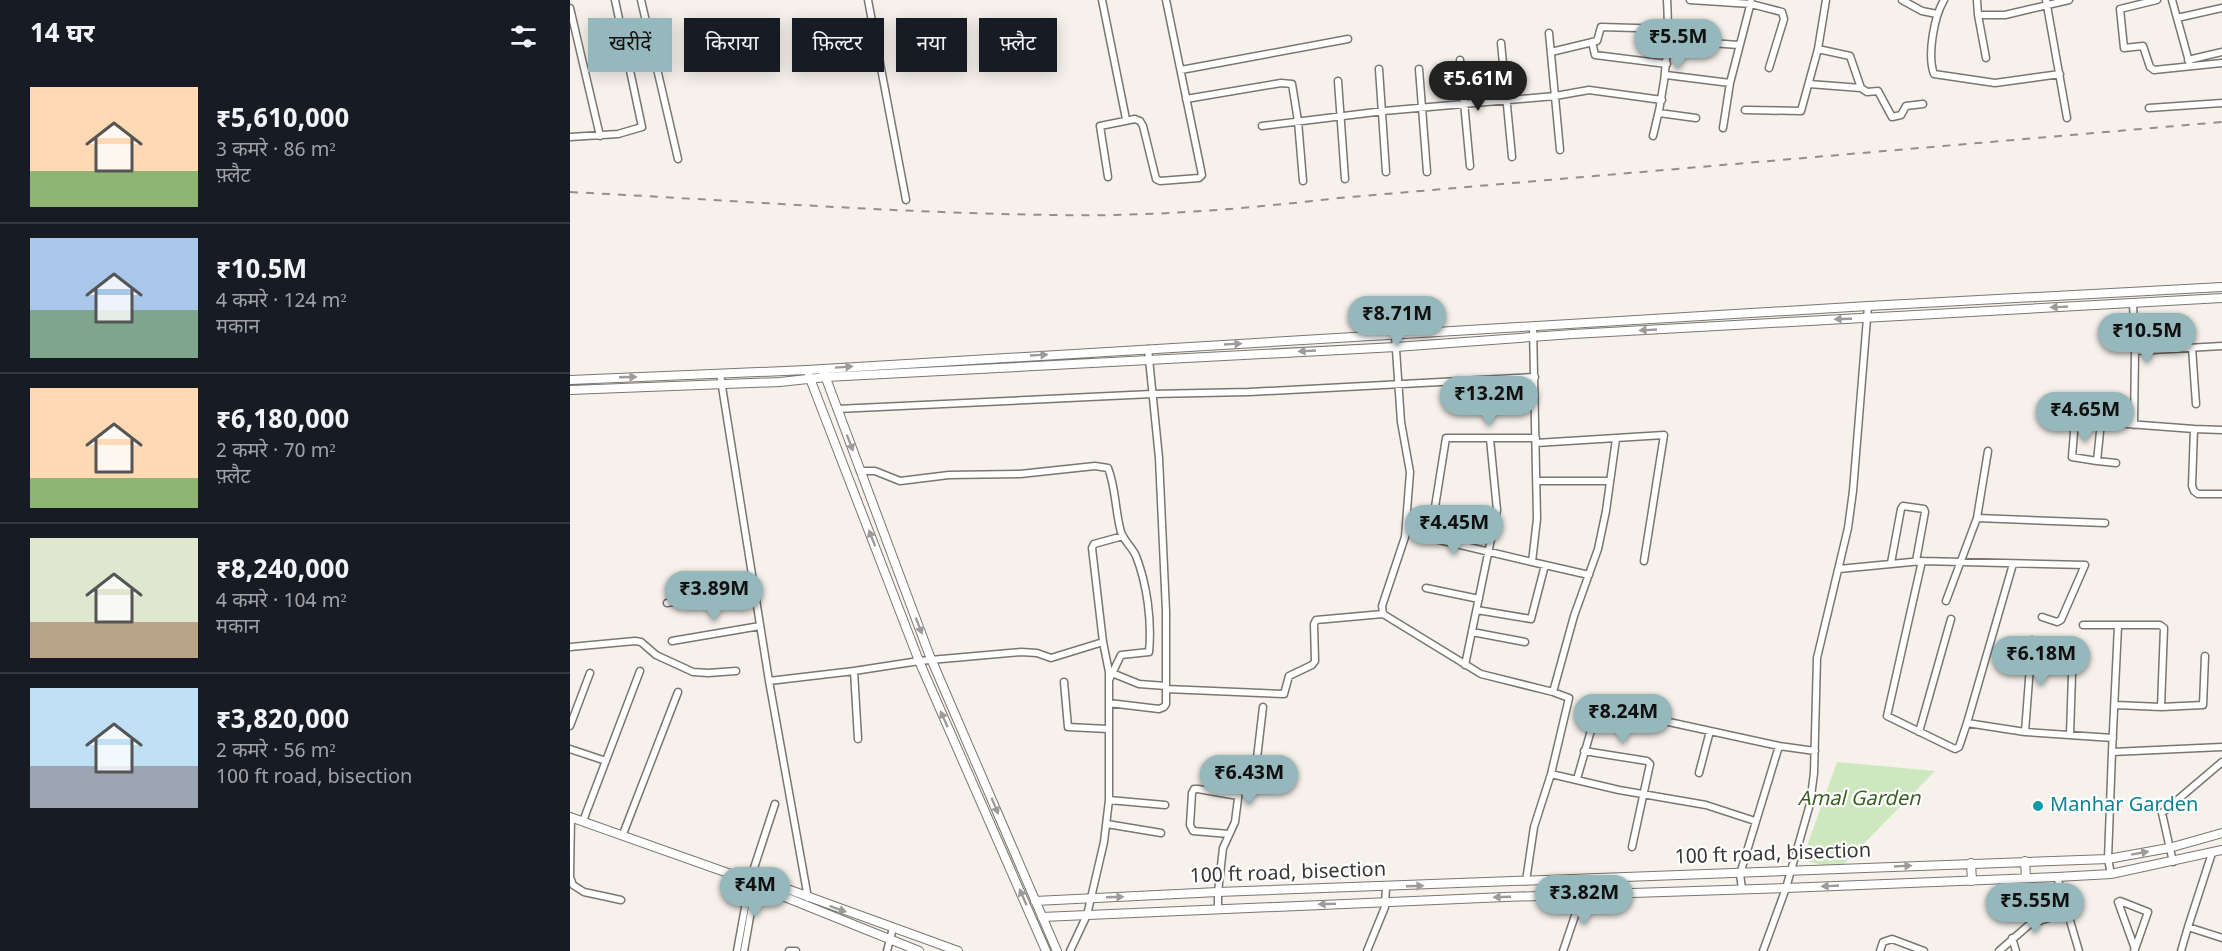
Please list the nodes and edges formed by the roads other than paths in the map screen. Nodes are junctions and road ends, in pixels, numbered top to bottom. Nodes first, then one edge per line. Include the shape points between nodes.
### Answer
1 (615, 0) edge
2 (641, 0) edge
3 (868, 0) edge
4 (1102, 0) edge
5 (1166, 0) edge
6 (1667, 0) edge
7 (1690, 0) edge
8 (1826, 0) edge
9 (1902, 0) edge
10 (1944, 0) edge
11 (1977, 0) edge
12 (2069, 0) edge
13 (2157, 0) edge
14 (2172, 0) edge
15 (1751, 2) edge
16 (2047, 3) edge
17 (570, 8) edge
18 (2222, 8) edge
19 (1937, 14) junction
20 (1978, 15) junction
21 (2177, 18) junction
22 (1669, 29) junction
23 (1549, 33) dead end
24 (1348, 39) dead end
25 (1669, 40) junction
26 (1592, 42) junction
27 (1501, 43) dead end
28 (1739, 45) junction
29 (1818, 49) junction
30 (1551, 52) junction
31 (2222, 52) edge
32 (1986, 58) dead end
33 (1460, 60) dead end
34 (2189, 62) junction
35 (2222, 63) edge
36 (1667, 64) junction
37 (1769, 68) dead end
38 (1379, 69) dead end
39 (1419, 69) dead end
40 (1180, 70) junction
41 (2060, 74) junction
42 (1666, 75) junction
43 (1338, 81) dead end
44 (1730, 83) junction
45 (1809, 84) junction
46 (1861, 88) junction
47 (1555, 96) junction
48 (1186, 99) junction
49 (1507, 99) junction
50 (1662, 100) junction
51 (1465, 103) junction
52 (1923, 104) dead end
53 (2222, 104) edge
54 (1423, 107) junction
55 (2149, 108) dead end
56 (1745, 110) dead end
57 (1384, 111) junction
58 (1659, 113) junction
59 (1339, 117) junction
60 (1696, 118) dead end
61 (2067, 118) dead end
62 (1126, 120) junction
63 (1298, 121) junction
64 (1262, 126) dead end
65 (1724, 128) dead end
66 (600, 136) junction
67 (1653, 136) dead end
68 (570, 137) edge
69 (1560, 150) dead end
70 (1512, 157) dead end
71 (678, 159) dead end
72 (1470, 166) dead end
73 (1386, 172) dead end
74 (1427, 172) dead end
75 (1108, 177) dead end
76 (1345, 179) dead end
77 (1303, 181) dead end
78 (906, 200) dead end
79 (2222, 287) edge
80 (2144, 292) junction
81 (2222, 298) edge
82 (2133, 303) junction
83 (2144, 303) junction
84 (1868, 306) junction
85 (1752, 313) junction
86 (1866, 318) junction
87 (1753, 325) junction
88 (1533, 327) junction
89 (1395, 334) junction
90 (1534, 336) junction
91 (2222, 346) edge
92 (1396, 347) junction
93 (2192, 348) junction
94 (1148, 349) junction
95 (2135, 351) junction
96 (1149, 359) junction
97 (824, 373) junction
98 (720, 374) junction
99 (808, 374) junction
100 (1534, 377) junction
101 (570, 380) edge
102 (722, 384) junction
103 (1398, 385) junction
104 (570, 390) edge
105 (1152, 394) junction
106 (2196, 404) dead end
107 (837, 409) junction
108 (2101, 422) junction
109 (2134, 425) junction
110 (2194, 429) junction
111 (2222, 430) edge
112 (1490, 439) junction
113 (1616, 439) junction
114 (1536, 440) junction
115 (1988, 451) dead end
116 (2097, 461) junction
117 (2116, 463) dead end
118 (860, 471) junction
119 (1536, 481) junction
120 (1610, 481) junction
121 (2222, 494) edge
122 (1977, 518) junction
123 (2105, 523) dead end
124 (1123, 536) junction
125 (1488, 552) junction
126 (1960, 560) junction
127 (1644, 561) dead end
128 (1919, 561) junction
129 (1532, 562) junction
130 (1891, 563) junction
131 (2013, 564) junction
132 (1545, 565) junction
133 (1839, 569) junction
134 (1589, 575) junction
135 (754, 588) junction
136 (1426, 588) dead end
137 (1479, 599) junction
138 (1946, 601) dead end
139 (667, 603) dead end
140 (1477, 610) junction
141 (1383, 614) junction
142 (2042, 617) dead end
143 (1951, 619) dead end
144 (2084, 625) dead end
145 (760, 626) junction
146 (2118, 626) junction
147 (1472, 632) junction
148 (2032, 640) dead end
149 (672, 641) dead end
150 (1103, 642) junction
151 (1525, 642) dead end
152 (2073, 644) dead end
153 (570, 647) edge
154 (2205, 656) dead end
155 (932, 660) junction
156 (918, 661) junction
157 (1465, 665) junction
158 (640, 671) dead end
159 (736, 671) dead end
160 (854, 671) junction
161 (590, 674) dead end
162 (1111, 676) junction
163 (769, 681) junction
164 (1065, 682) dead end
165 (1166, 688) junction
166 (678, 692) dead end
167 (1553, 692) junction
168 (1108, 703) junction
169 (2116, 705) junction
170 (1263, 707) dead end
171 (2162, 707) junction
172 (572, 712) edge
173 (1623, 712) dead end
174 (1596, 713) dead end
175 (1967, 723) junction
176 (570, 726) edge
177 (1108, 729) junction
178 (1710, 731) junction
179 (1919, 732) junction
180 (2025, 732) junction
181 (2070, 735) junction
182 (2113, 738) junction
183 (858, 739) dead end
184 (1779, 746) junction
185 (2222, 747) edge
186 (570, 749) edge
187 (1584, 751) junction
188 (1815, 751) junction
189 (2112, 752) junction
190 (606, 760) junction
191 (2222, 762) edge
192 (1699, 773) dead end
193 (1551, 774) junction
194 (1577, 779) junction
195 (1645, 794) junction
196 (1238, 796) junction
197 (1109, 800) junction
198 (775, 804) dead end
199 (1165, 805) dead end
200 (570, 817) edge
201 (583, 821) junction
202 (1755, 821) junction
203 (1107, 824) junction
204 (1161, 833) dead end
205 (2222, 833) edge
206 (623, 834) junction
207 (1229, 834) junction
208 (1632, 848) dead end
209 (2169, 848) junction
210 (2222, 850) edge
211 (2212, 853) junction
212 (2108, 859) junction
213 (2025, 861) junction
214 (2173, 862) junction
215 (1971, 863) junction
216 (1790, 871) junction
217 (1740, 874) junction
218 (2111, 874) junction
219 (570, 877) edge
220 (2057, 877) junction
221 (2026, 878) junction
222 (1585, 879) junction
223 (1526, 881) junction
224 (1972, 881) junction
225 (756, 882) junction
226 (1386, 887) junction
227 (1786, 888) junction
228 (1742, 889) junction
229 (1218, 892) junction
230 (1582, 895) junction
231 (808, 898) junction
232 (1090, 898) junction
233 (621, 900) dead end
234 (1035, 901) junction
235 (1386, 902) junction
236 (1218, 909) junction
237 (2068, 912) junction
238 (1087, 915) junction
239 (1042, 917) junction
240 (2188, 927) junction
241 (893, 928) junction
242 (2012, 938) junction
243 (2222, 938) edge
244 (889, 940) junction
245 (2134, 950) edge
246 (736, 951) edge
247 (744, 951) edge
248 (789, 951) edge
249 (796, 951) edge
250 (887, 951) edge
251 (920, 951) edge
252 (958, 951) edge
253 (1046, 951) edge
254 (1058, 951) edge
255 (1070, 951) edge
256 (1367, 951) edge
257 (1563, 951) edge
258 (1763, 951) edge
259 (1880, 951) edge
260 (1924, 951) edge
261 (1999, 951) edge
262 (2016, 951) edge
263 (2079, 951) edge
264 (2181, 951) edge

1 - 66 street via 642,127
2 - 71 street
3 - 78 street
4 - 62 street
5 - 40 street
6 - 22 street
7 - 15 street
8 - 29 street
9 - 19 street
10 - 19 street
11 - 20 street
12 - 16 street
13 - 34 street via 2120,9 2124,48 2143,46 2154,69
14 - 21 street
15 - 28 street
15 - 37 street via 1784,16
16 - 20 street via 2005,15
16 - 41 street
17 - 66 street
18 - 21 street
19 - 41 street via 1931,58 1934,74 1995,83
20 - 32 street
21 - 34 street
22 - 25 street
22 - 26 street via 1601,27 1598,40
23 - 30 street
24 - 40 street
25 - 28 street
25 - 36 street
26 - 30 street
26 - 36 street via 1595,55
27 - 49 street
28 - 44 street
29 - 45 street
29 - 46 street via 1850,56
30 - 47 street
31 - 34 street
33 - 51 street
34 - 35 street
36 - 42 street
38 - 57 street
39 - 54 street
40 - 48 street
41 - 61 street
42 - 44 street
42 - 50 street
43 - 59 street
44 - 65 street
45 - 46 street
45 - 56 street via 1801,111
46 - 52 street via 1878,92 1892,117 1901,115 1906,106
47 - 49 street
47 - 50 street via 1599,90
47 - 69 street
48 - 62 street via 1202,170 1199,178 1156,179 1143,126 1140,121
48 - 63 street via 1289,82
49 - 51 street
49 - 70 street
50 - 58 street
51 - 54 street
51 - 72 street
53 - 55 street
54 - 57 street
54 - 74 street
57 - 59 street
57 - 73 street
58 - 60 street
58 - 67 street
59 - 63 street
59 - 76 street
62 - 75 street via 1103,124 1099,129
63 - 64 street
63 - 77 street
66 - 68 street
79 - 80 street
80 - 83 street
80 - 84 street
81 - 83 street
82 - 83 street
82 -> 86 street
82 - 95 street
84 - 85 street
84 - 86 street
85 - 87 street
85 - 88 street
86 -> 87 street
86 - 133 street via 1853,490
87 -> 90 street
88 - 89 street
88 - 90 street
89 - 92 street
94 -> 89 street
90 - 92 street
90 - 100 street
91 - 93 street
92 -> 96 street
92 - 103 street
93 - 95 street
93 - 106 street
94 - 96 street
97 -> 94 street
95 - 109 street
96 - 97 street
96 - 105 street
97 - 99 street
97 - 107 street
98 - 99 street
101 -> 98 street
98 - 102 street
99 - 102 street
156 -> 99 street
100 - 103 street
100 - 114 street
102 - 104 street
102 - 135 street
103 - 105 street
103 - 141 street via 1410,472 1407,518
105 - 107 street
105 - 165 street via 1159,458
107 -> 118 street
108 - 109 street
108 - 116 street
108 - 116 street via 2074,421 2072,457
109 - 110 street
110 - 111 street
110 - 121 street via 2193,491
112 - 114 street
112 - 125 street via 1497,510
112 - 125 street via 1444,440 1431,532 1434,539
113 - 114 street
113 - 120 street
113 - 127 street via 1665,436
114 - 119 street
115 - 122 street
116 - 117 street
118 - 124 street via 909,481 1103,466 1110,474
118 -> 155 street
119 - 120 street
119 - 129 street via 1537,534
120 - 134 street via 1598,549
122 - 123 street
122 - 126 street
124 - 150 street via 1094,544 1092,548
124 - 162 street via 1135,554 1143,582 1149,650 1120,655
125 - 129 street
125 - 137 street
126 - 128 street
126 - 131 street
126 - 138 street
128 - 130 street
128 - 130 street via 1925,512 1903,506
128 - 179 street via 1887,713 1888,718
129 - 132 street
130 - 133 street
131 - 142 street via 2086,565 2061,620
131 - 175 street
132 - 134 street
132 - 140 street via 1531,619
133 - 188 street via 1817,658
134 - 167 street
135 - 139 street
135 - 145 street
136 - 137 street
137 - 140 street
140 - 147 street
141 - 157 street
141 - 165 street via 1314,621 1315,661 1289,676 1284,694
143 - 179 street
144 - 146 street
145 - 149 street
145 - 163 street
146 - 169 street
146 - 171 street via 2163,626
147 - 151 street
147 - 157 street
148 - 180 street
150 - 155 street via 1051,658 1021,652
150 - 162 street
152 - 181 street
153 - 159 street via 635,641 693,672
154 - 171 street via 2203,705
155 - 156 street
155 -> 234 street
156 - 160 street
253 -> 156 street
157 - 167 street via 1481,674
158 - 190 street
160 - 163 street
160 - 183 street
161 - 172 street
162 - 165 street
162 - 168 street
163 - 231 street
164 - 177 street via 1068,727
165 - 168 street via 1166,704 1162,708
166 - 206 street
167 - 193 street via 1569,700
168 - 177 street
169 - 171 street
169 - 182 street
170 - 196 street via 1257,758 1242,767
172 - 176 street
173 - 178 street
174 - 187 street
175 - 179 street via 1957,749
175 - 180 street
177 - 197 street
178 - 184 street
178 - 192 street
180 - 181 street
181 - 182 street
182 - 189 street
184 - 188 street
184 - 202 street
185 - 189 street
186 - 190 street
187 - 194 street
187 - 195 street via 1647,761 1651,769
188 - 216 street via 1810,804
189 - 212 street
190 - 201 street
191 - 209 street via 2162,813
193 - 194 street
193 - 223 street via 1534,827
194 - 195 street
195 - 202 street via 1706,805
195 - 208 street
196 - 207 street via 1235,822
196 - 207 street via 1193,790 1193,831
197 - 199 street
197 - 203 street
198 - 225 street
200 - 201 street
200 - 219 street
201 - 206 street
202 - 217 street
203 - 204 street
203 - 232 street
205 - 209 street, 100 ft road, bisection
206 - 225 street
207 - 229 street via 1223,848
212 -> 209 street, 100 ft road, bisection
209 - 214 street
210 - 211 street, 100 ft road, bisection
211 - 214 street, 100 ft road, bisection
211 - 240 street
212 - 213 street, 100 ft road, bisection
212 - 218 street
213 - 215 street, 100 ft road, bisection
213 - 221 street
214 - 218 street, 100 ft road, bisection
216 -> 215 street, 100 ft road, bisection
215 - 224 street
216 - 217 street, 100 ft road, bisection
216 - 227 street
217 - 222 street, 100 ft road, bisection
217 - 228 street
218 - 220 street, 100 ft road, bisection
219 - 233 street via 573,885 584,892
220 - 221 street, 100 ft road, bisection
220 - 237 street
221 - 224 street, 100 ft road, bisection
222 - 223 street, 100 ft road, bisection
222 - 230 street
226 -> 223 street, 100 ft road, bisection
224 -> 227 street, 100 ft road, bisection
225 - 231 street
225 - 244 street
225 - 246 street
225 - 247 street
226 - 229 street, 100 ft road, bisection
226 - 235 street
227 - 228 street, 100 ft road, bisection
227 - 258 street
228 - 230 street, 100 ft road, bisection
232 -> 229 street, 100 ft road, bisection
229 - 236 street
230 -> 235 street, 100 ft road, bisection
230 - 257 street
231 -> 241 street
232 - 234 street, 100 ft road, bisection
232 - 238 street
234 - 239 street
235 -> 236 street, 100 ft road, bisection
235 - 256 street
236 - 238 street, 100 ft road, bisection
237 - 242 street via 2030,924
237 - 263 street
238 - 239 street, 100 ft road, bisection
238 - 255 street
239 - 254 street
240 - 243 street
240 - 264 street
241 - 244 street
241 - 252 street
242 - 261 street
242 - 262 street
244 - 250 street
244 - 251 street
245 - 245 street via 2118,902 2120,901 2148,912
248 - 249 street
259 - 260 street via 1883,942 1892,939

